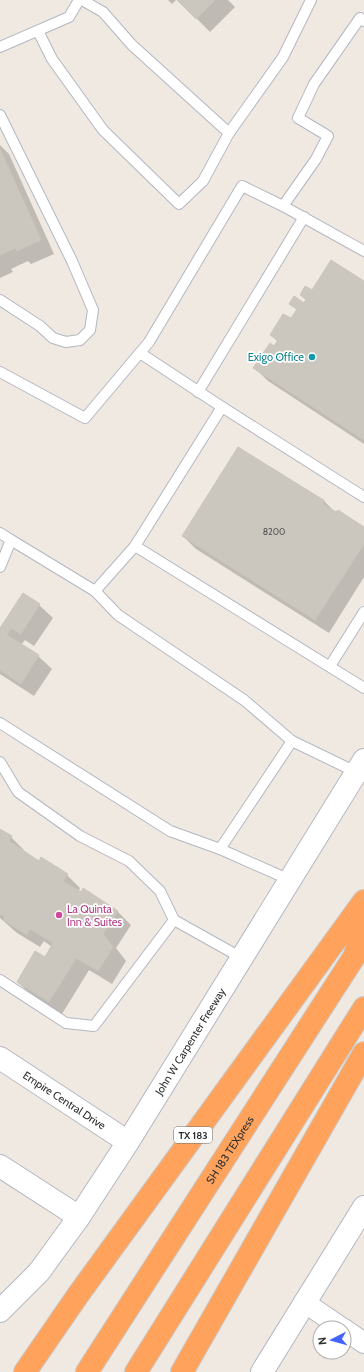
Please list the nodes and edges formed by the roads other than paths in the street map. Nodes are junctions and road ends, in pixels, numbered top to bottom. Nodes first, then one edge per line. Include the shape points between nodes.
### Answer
1 (81, 0) edge
2 (311, 0) edge
3 (364, 21) edge
4 (38, 31) junction
5 (0, 47) edge
6 (0, 115) edge
7 (229, 133) junction
8 (283, 206) junction
9 (304, 217) junction
10 (364, 251) edge
11 (0, 300) edge
12 (140, 353) junction
13 (0, 372) edge
14 (198, 392) junction
15 (222, 407) junction
16 (364, 497) edge
17 (0, 533) edge
18 (11, 540) junction
19 (135, 546) junction
20 (0, 567) edge
21 (95, 591) junction
22 (364, 612) edge
23 (330, 666) junction
24 (364, 688) edge
25 (0, 723) edge
26 (292, 741) junction
27 (0, 762) edge
28 (360, 766) edge
29 (220, 849) junction
30 (290, 880) junction
31 (364, 901) edge
32 (174, 920) junction
33 (364, 925) edge
34 (242, 958) junction
35 (0, 980) edge
36 (364, 1008) edge
37 (364, 1053) edge
38 (0, 1058) edge
39 (128, 1142) junction
40 (0, 1166) edge
41 (364, 1207) edge
42 (79, 1217) junction
43 (304, 1302) junction
44 (0, 1311) edge
45 (330, 1320) edge
46 (352, 1335) edge
47 (364, 1343) edge
48 (25, 1372) edge
49 (87, 1372) edge
50 (136, 1372) edge
51 (182, 1372) edge
52 (262, 1372) edge

1 - 4 lane via 69,17
1 - 7 lane via 103,12 132,45
2 - 7 lane via 283,58
3 - 8 lane via 360,18 314,84 298,118 328,136 316,160
4 - 5 lane
4 - 7 lane via 52,60 104,130 180,204 203,181
6 - 11 lane via 72,261 93,310 90,330 80,340 66,342 53,338 40,326
8 - 9 lane
8 - 12 lane via 242,186
9 - 10 lane
9 - 14 lane
12 - 13 lane via 85,418
12 - 14 lane
14 - 15 lane
15 - 16 lane
15 - 19 lane
17 - 18 lane
18 - 20 lane
18 - 21 lane
19 - 21 lane
19 - 23 lane
21 - 26 lane via 118,615 244,700
22 - 23 lane
23 - 24 lane
25 - 29 lane via 170,831
26 - 28 lane
26 - 29 lane
27 - 32 lane via 18,792 80,836 129,861 160,891
28 - 30 main road, John W Carpenter Freeway
29 - 30 lane
30 - 34 main road, John W Carpenter Freeway
31 - 48 highway, TX 183
32 - 34 lane
32 - 35 lane via 94,1026 66,1023
33 - 49 highway, SH 183 TEXpress via 354,957
34 - 39 main road, John W Carpenter Freeway
36 - 50 highway
37 - 51 highway
38 - 39 main road, Empire Central Drive
39 - 42 main road, John W Carpenter Freeway
40 - 42 main road
41 - 43 main road
42 - 44 main road, John W Carpenter Freeway via 39,1272
43 - 45 street
43 - 52 main road
46 - 47 street

